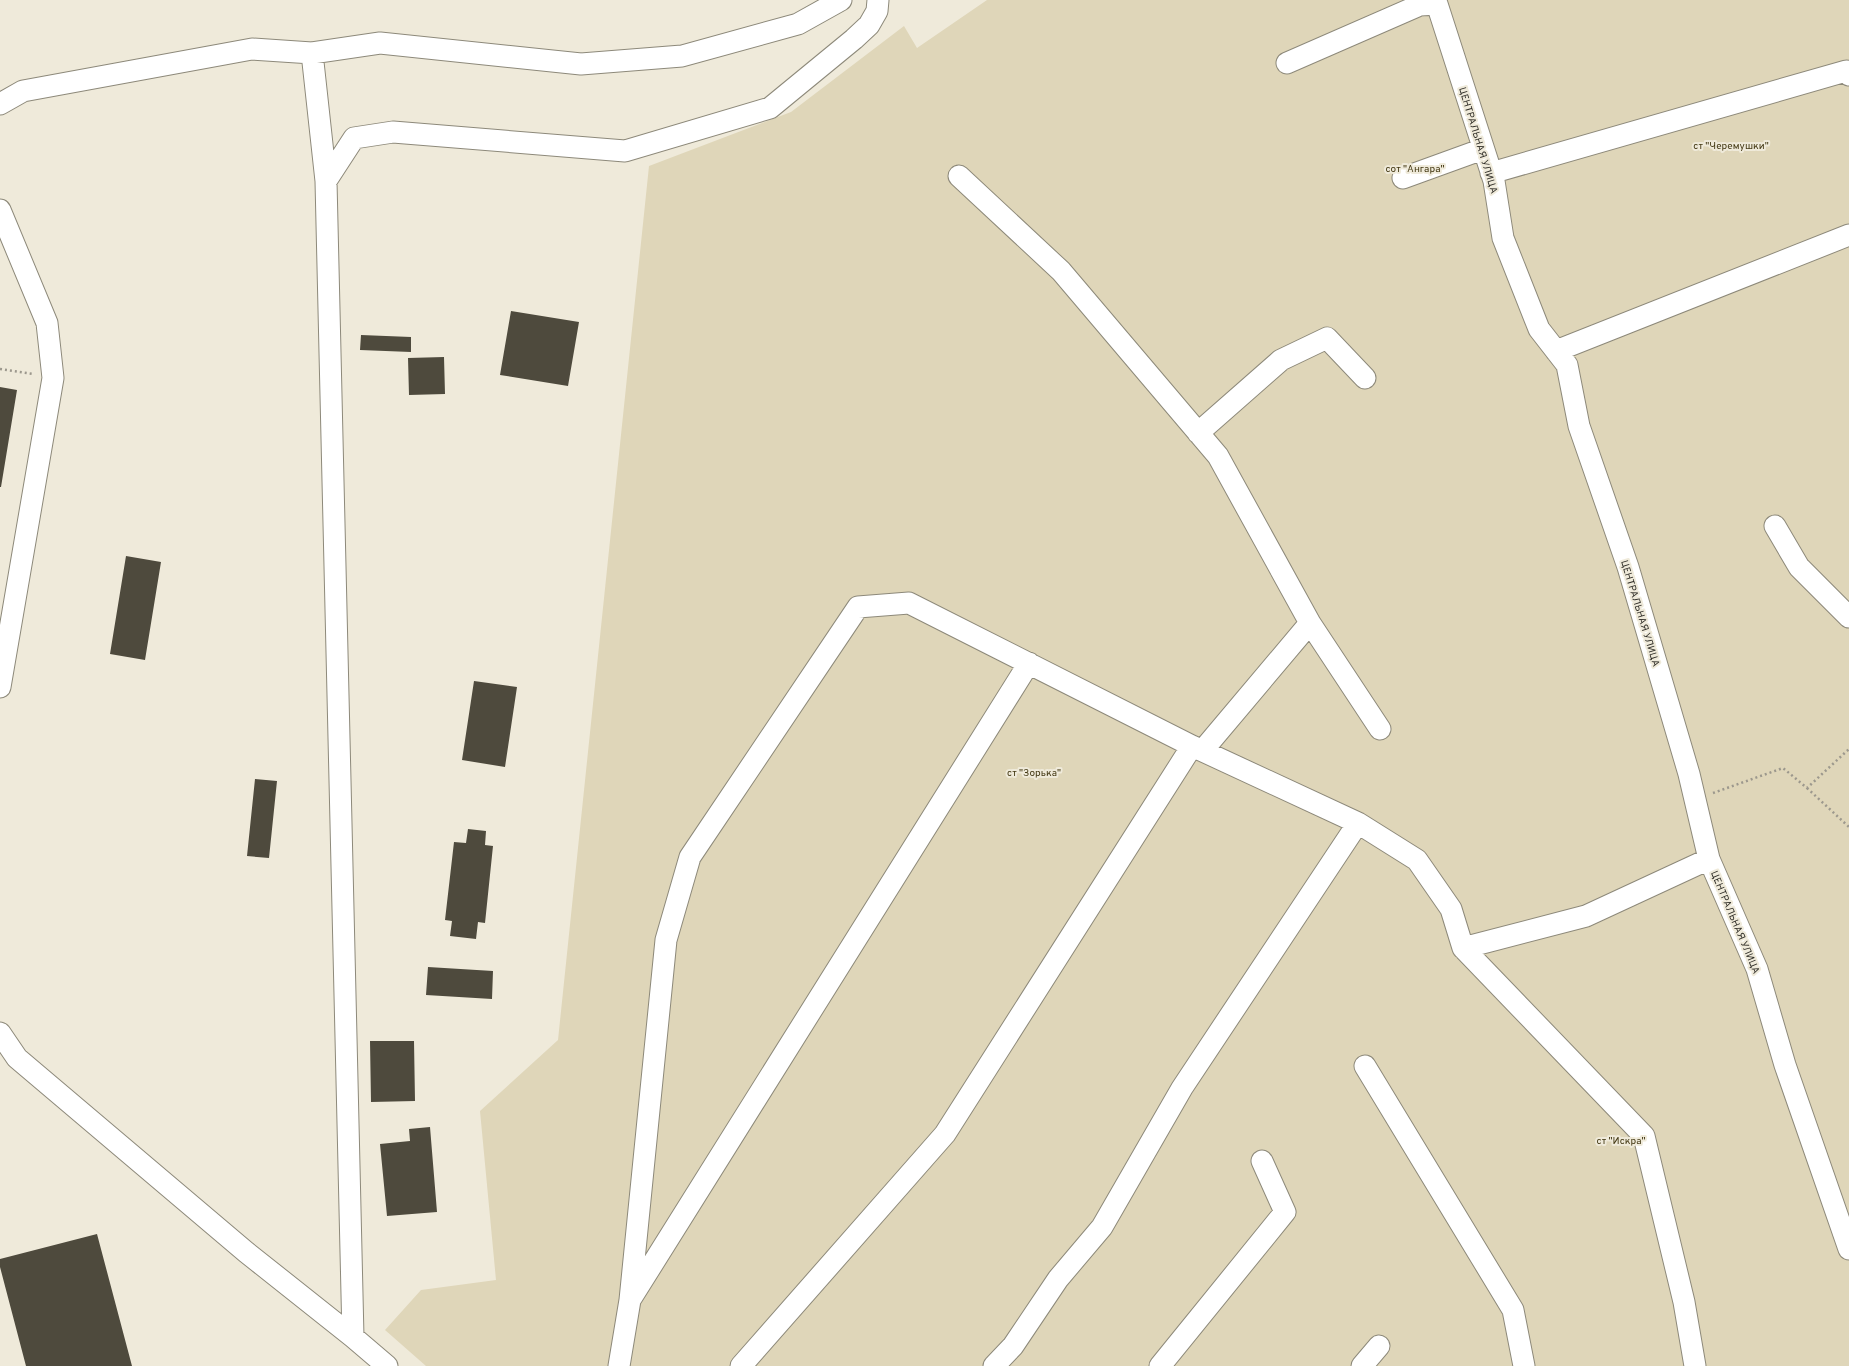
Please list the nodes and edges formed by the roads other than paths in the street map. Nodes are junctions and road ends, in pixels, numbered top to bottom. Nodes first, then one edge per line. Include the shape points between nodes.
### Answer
1 (841, 0) edge
2 (878, 0) edge
3 (1431, 2) edge
4 (312, 53) junction
5 (1287, 62) dead end
6 (1849, 75) edge
7 (0, 104) edge
8 (1483, 149) junction
9 (1491, 173) junction
10 (959, 176) dead end
11 (1403, 178) dead end
12 (326, 181) junction
13 (0, 210) edge
14 (1849, 235) edge
15 (1556, 351) junction
16 (1366, 378) dead end
17 (1198, 433) junction
18 (1775, 526) dead end
19 (1849, 617) edge
20 (1310, 623) junction
21 (1029, 663) junction
22 (0, 687) edge
23 (1380, 729) dead end
24 (1198, 748) junction
25 (1358, 823) junction
26 (1709, 860) junction
27 (1463, 948) junction
28 (0, 1033) edge
29 (1365, 1066) dead end
30 (1262, 1161) dead end
31 (1849, 1249) edge
32 (630, 1300) junction
33 (354, 1337) junction
34 (1379, 1346) dead end
35 (387, 1366) edge
36 (619, 1366) edge
37 (741, 1366) edge
38 (994, 1366) edge
39 (1160, 1366) edge
40 (1362, 1366) edge
41 (1524, 1366) edge
42 (1695, 1366) edge

1 - 4 street via 798,24 682,56 581,64 380,43
2 - 12 street via 877,11 869,25 770,108 625,152 394,132 354,138
3 - 5 street
3 - 8 street, ЦЕНТРАЛЬНАЯ УЛИЦА
4 - 7 street via 252,49 24,91
4 - 12 street
6 - 9 street via 1846,71
8 - 9 street, ЦЕНТРАЛЬНАЯ УЛИЦА
8 - 11 street
9 - 15 street, ЦЕНТРАЛЬНАЯ УЛИЦА via 1503,238 1539,329
10 - 17 street via 1061,271
12 - 33 street
13 - 22 street via 47,323 53,378
14 - 15 street
15 - 26 street, ЦЕНТРАЛЬНАЯ УЛИЦА via 1567,364 1579,426 1628,567 1695,799
16 - 17 street via 1327,338 1282,360
17 - 20 street via 1218,456
18 - 19 street via 1799,567
20 - 23 street
20 - 24 street
21 - 24 street
21 - 32 street
21 - 32 street via 909,603 858,607 690,857 666,940
24 - 25 street
24 - 37 street via 945,1134
25 - 27 street via 1418,860 1451,909
25 - 38 street via 1182,1088 1102,1227 1058,1279 1013,1346
26 - 27 street via 1586,916
26 - 31 street, ЦЕНТРАЛЬНАЯ УЛИЦА via 1757,969 1785,1065
27 - 42 street via 1644,1136 1684,1302
28 - 33 street via 17,1058 246,1252
29 - 41 street via 1513,1310
30 - 39 street via 1285,1212
32 - 36 street
33 - 35 street
34 - 40 street

